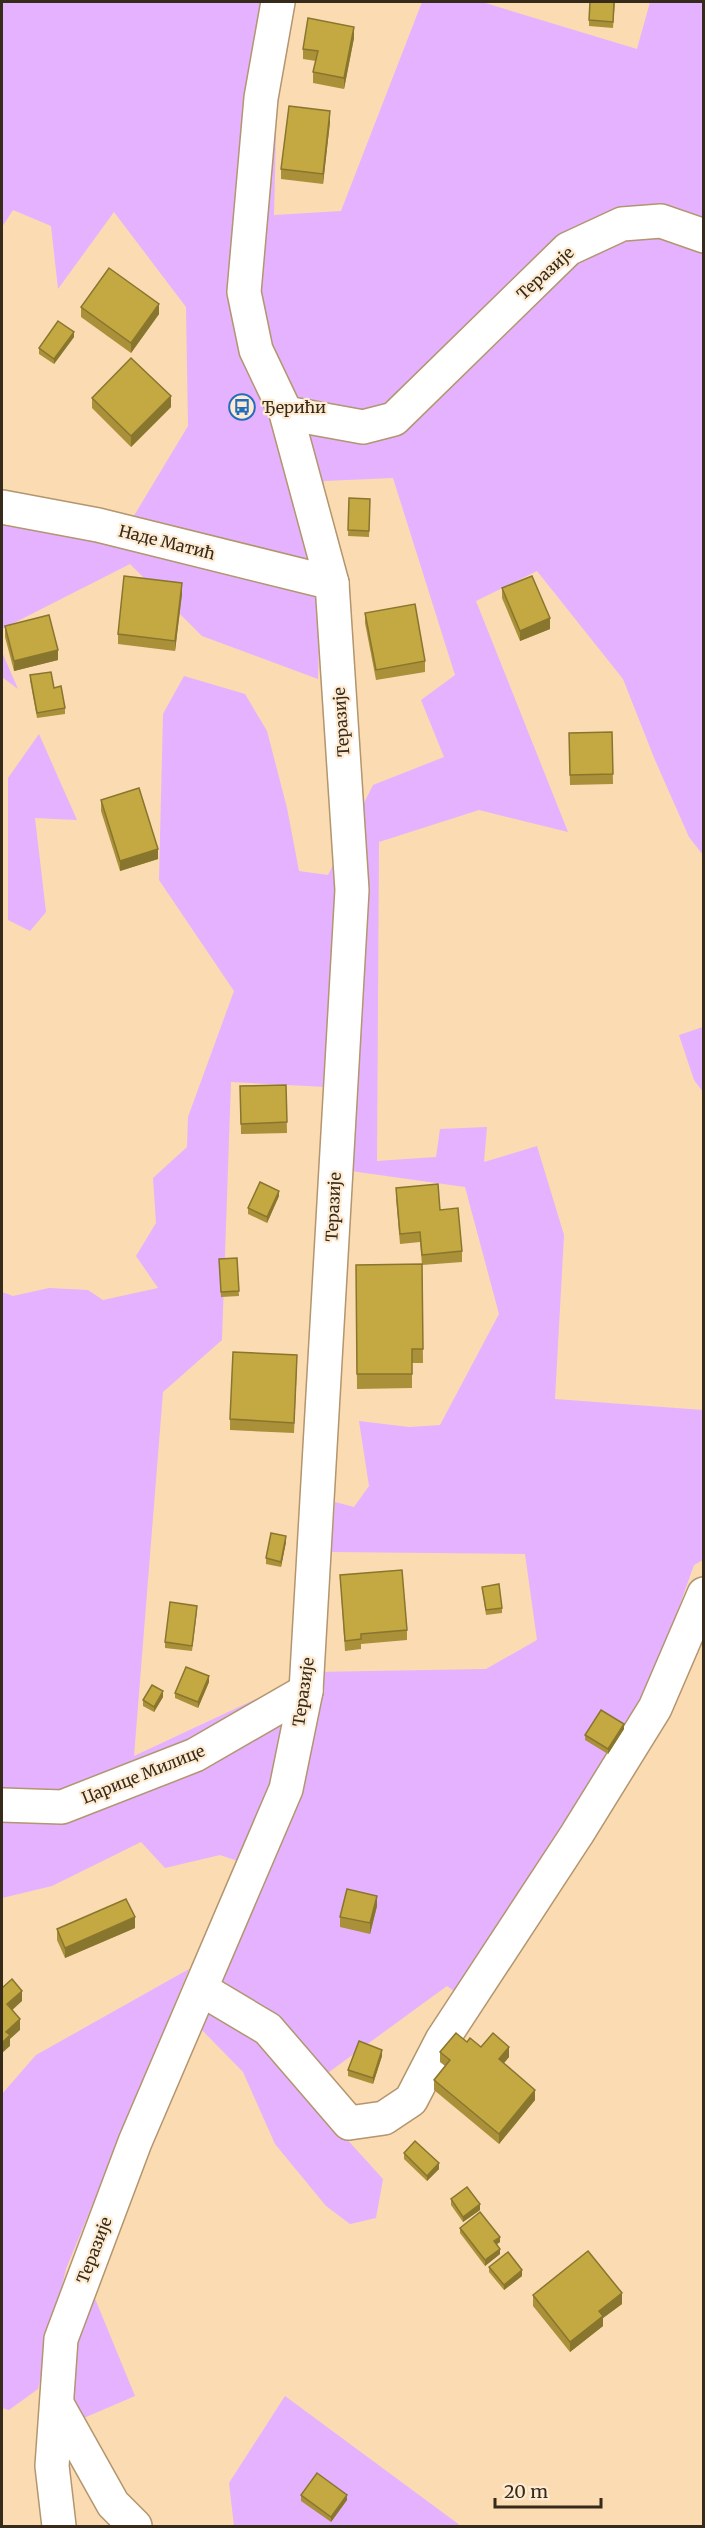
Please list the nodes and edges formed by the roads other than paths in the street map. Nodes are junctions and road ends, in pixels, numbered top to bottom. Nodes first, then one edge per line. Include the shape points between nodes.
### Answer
1 (278, 2) edge
2 (704, 236) edge
3 (286, 413) junction
4 (2, 507) edge
5 (332, 583) junction
6 (704, 1594) edge
7 (306, 1691) junction
8 (2, 1805) edge
9 (201, 1989) junction
10 (57, 2404) junction
11 (59, 2526) edge
12 (135, 2526) edge

1 - 3 street, Теразије via 261,98 244,292 256,350
2 - 3 street, Теразије via 661,221 622,224 568,249 394,419 363,427
3 - 5 street, Теразије
4 - 5 street, Наде Матић via 98,525
5 - 7 street, Теразије via 352,890
6 - 9 street via 655,1708 442,2040 411,2100 384,2118 349,2123 268,2029
7 - 8 street, Царице Милице via 195,1755 62,1807
7 - 9 street, Теразије via 286,1789
9 - 10 street, Теразије via 135,2142 61,2339
10 - 11 street, Теразије via 52,2466
10 - 12 street via 113,2504

